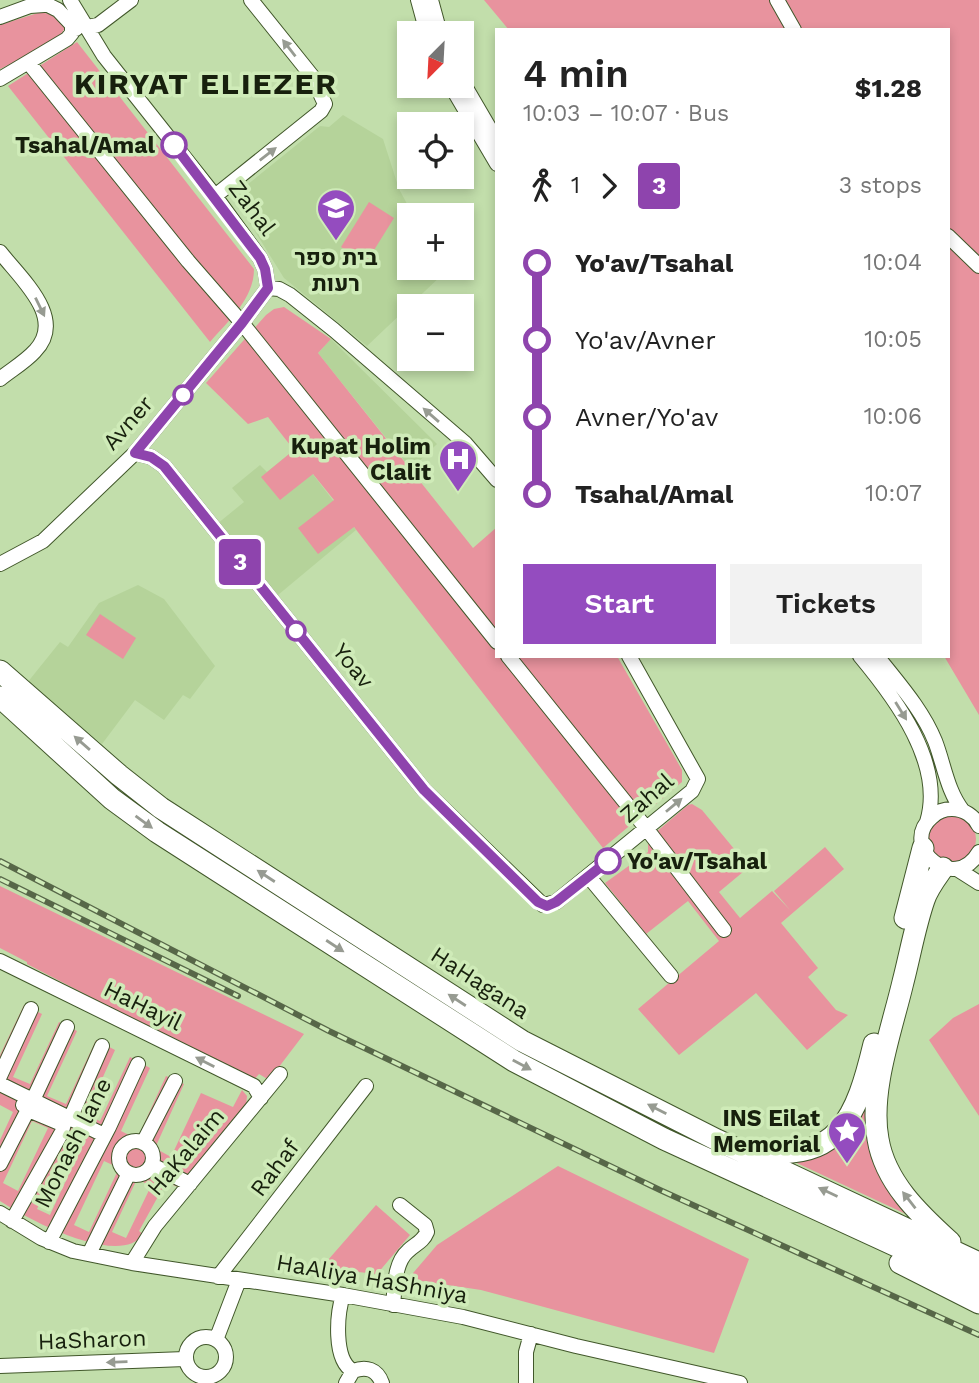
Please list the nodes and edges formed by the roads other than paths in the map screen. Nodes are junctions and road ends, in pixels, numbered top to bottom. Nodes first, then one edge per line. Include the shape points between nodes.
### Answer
1 (14, 0) edge
2 (70, 0) edge
3 (131, 0) edge
4 (251, 0) edge
5 (418, 0) edge
6 (431, 0) edge
7 (776, 0) edge
8 (48, 2) edge
9 (0, 9) edge
10 (0, 17) edge
11 (424, 21) edge
12 (437, 21) edge
13 (72, 24) junction
14 (87, 27) junction
15 (793, 28) edge
16 (104, 56) junction
17 (32, 68) dead end
18 (0, 79) edge
19 (458, 98) edge
20 (472, 98) edge
21 (495, 138) edge
22 (495, 161) edge
23 (215, 196) junction
24 (950, 238) edge
25 (0, 253) edge
26 (979, 266) edge
27 (268, 288) junction
28 (242, 323) junction
29 (0, 379) edge
30 (135, 453) junction
31 (495, 478) edge
32 (0, 564) edge
33 (495, 639) edge
34 (510, 658) edge
35 (630, 658) edge
36 (862, 658) edge
37 (879, 658) edge
38 (0, 671) edge
39 (0, 697) edge
40 (963, 811) junction
41 (927, 822) junction
42 (979, 827) edge
43 (646, 828) junction
44 (923, 848) junction
45 (979, 852) edge
46 (950, 868) junction
47 (589, 877) junction
48 (979, 883) edge
49 (543, 905) joint
50 (724, 930) dead end
51 (0, 961) edge
52 (671, 976) dead end
53 (31, 1009) dead end
54 (67, 1027) dead end
55 (102, 1046) dead end
56 (138, 1064) dead end
57 (280, 1074) dead end
58 (0, 1076) edge
59 (175, 1081) dead end
60 (0, 1084) edge
61 (366, 1086) dead end
62 (0, 1094) edge
63 (261, 1098) junction
64 (33, 1101) junction
65 (66, 1123) junction
66 (106, 1131) junction
67 (664, 1139) junction
68 (718, 1140) junction
69 (143, 1143) junction
70 (122, 1150) junction
71 (94, 1153) junction
72 (0, 1164) edge
73 (152, 1165) junction
74 (128, 1173) junction
75 (190, 1184) junction
76 (400, 1205) dead end
77 (6, 1217) edge
78 (48, 1242) junction
79 (89, 1255) junction
80 (978, 1262) edge
81 (132, 1263) junction
82 (218, 1277) junction
83 (239, 1280) junction
84 (979, 1284) edge
85 (343, 1295) junction
86 (979, 1303) edge
87 (393, 1304) junction
88 (531, 1335) junction
89 (216, 1340) junction
90 (185, 1359) junction
91 (0, 1366) edge
92 (350, 1377) edge
93 (207, 1381) edge
94 (382, 1383) edge
95 (526, 1383) edge
96 (740, 1383) edge

1 - 9 street
2 - 14 street, Zahal
3 - 14 street via 98,25
23 -> 4 street via 325,104 312,76
5 - 11 street
6 - 12 street
7 - 15 street
8 - 10 street
8 - 13 street, Zahal
13 - 16 street, Zahal
13 - 18 street via 67,39
14 - 16 street, Zahal
16 - 23 street, Zahal
17 - 28 street
19 - 22 street
20 - 21 street
23 - 27 street, Zahal via 260,258
24 - 26 street
25 -> 29 street via 40,302 47,324 34,353
27 - 28 street, Avner
31 -> 27 street via 464,443 334,330 290,295
28 - 30 street, Avner
28 - 33 street
30 - 32 street, Avner via 43,541
30 - 49 street, Yoav via 164,466 424,790
34 - 43 street
43 -> 35 street, Zahal via 692,791 698,779
36 -> 41 street via 897,703 920,749 931,802
37 - 40 street via 925,720 952,794
68 -> 38 highway, HaHagana via 522,1041 173,816
39 -> 67 highway, HaHagana via 112,799 162,835 514,1061
40 - 41 street via 943,810
40 - 42 street
41 - 44 street
43 - 47 street, Zahal
43 - 50 street
44 - 46 street via 931,860
44 - 68 highway via 860,1095 846,1122 820,1144 796,1153
45 - 46 street via 972,861
46 - 48 street
80 -> 46 highway via 934,1227 897,1185 884,1159 876,1121 883,1065 923,901
47 - 49 street, Zahal via 556,902
47 - 52 street
63 -> 51 street, HaHayil via 254,1086
53 - 58 street
54 - 64 street
55 - 65 street
56 - 66 street, Monash lane
57 - 63 street, HaKalaim
59 - 69 street
60 - 64 street
61 - 82 street, Rahaf
62 - 64 street
63 - 75 street, HaKalaim
64 - 65 street
64 - 72 street
65 - 66 street
65 - 77 street
66 - 70 street
66 - 71 street, Monash lane
67 - 84 highway, HaHagana
67 - 86 highway
80 -> 68 highway, HaHagana
69 - 70 street via 136,1141
69 - 73 street via 153,1154
70 - 71 street
70 - 74 street via 121,1166
71 - 78 street, Monash lane
73 - 74 street via 139,1175
73 - 75 street
74 - 79 street
75 - 81 street, HaKalaim
76 - 87 street via 425,1225 427,1232 403,1256
77 - 78 street, HaAliya HaShniya
78 - 79 street, HaAliya HaShniya
79 - 81 street, HaAliya HaShniya
81 - 82 street, HaAliya HaShniya
82 - 83 street, HaAliya HaShniya
83 - 85 street, HaAliya HaShniya
83 - 89 street
85 - 87 street, HaAliya HaShniya
85 - 92 street via 338,1319 341,1360
87 - 88 street, HaAliya HaShniya
88 - 95 street
88 - 96 street, HaAliya HaShniya
89 - 90 street via 204,1337 192,1342
89 - 93 street via 225,1349 226,1362
90 -> 91 street, HaSharon
90 - 93 street via 191,1371
92 - 94 street via 368,1368

